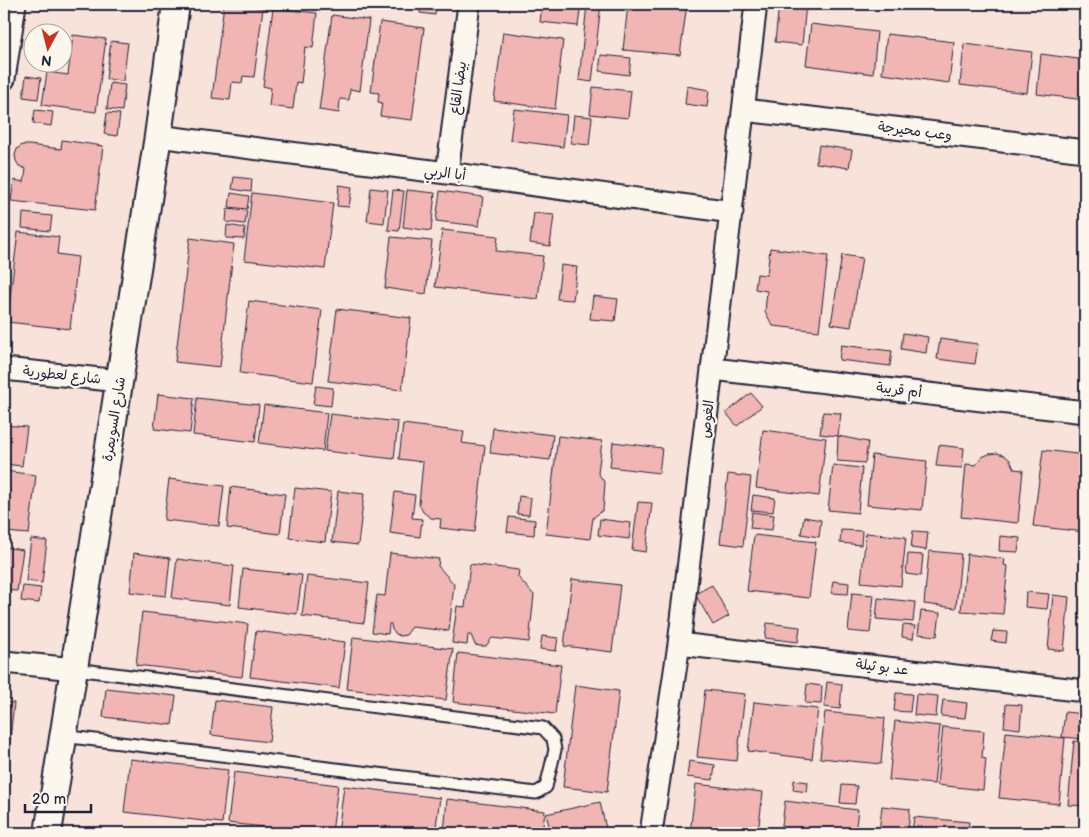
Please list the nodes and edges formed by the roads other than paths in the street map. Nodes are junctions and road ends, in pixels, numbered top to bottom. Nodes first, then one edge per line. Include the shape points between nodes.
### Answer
1 (15, 4) edge
2 (176, 4) edge
3 (469, 4) edge
4 (756, 4) edge
5 (4, 79) edge
6 (744, 110) junction
7 (158, 136) junction
8 (1085, 152) edge
9 (447, 173) junction
10 (732, 212) junction
11 (4, 368) edge
12 (713, 369) junction
13 (120, 381) junction
14 (1085, 412) edge
15 (679, 644) junction
16 (4, 662) edge
17 (75, 670) junction
18 (1085, 691) edge
19 (62, 736) junction
20 (48, 833) edge
21 (651, 833) edge

1 - 5 street
2 - 7 street, شارع السويمرة
3 - 9 street, بيضا القاع
4 - 6 street, الغوص
6 - 8 street, وعب محيرجة
6 - 10 street, الغوص
7 - 9 street, أبا الربي
7 - 13 street, شارع السويمرة
9 - 10 street, أبا الربي
10 - 12 street, الغوص
11 - 13 street, شارع لعطورية
12 - 14 street, أم قريبة
12 - 15 street, الغوص
13 - 17 street, شارع السويمرة
15 - 18 street, عد بو ثيلة
15 - 21 street, الغوص
16 - 17 street
17 - 19 street, شارع السويمرة
17 - 19 lane via 543,728 553,739 555,750 546,787 536,793
19 - 20 street, شارع السويمرة

